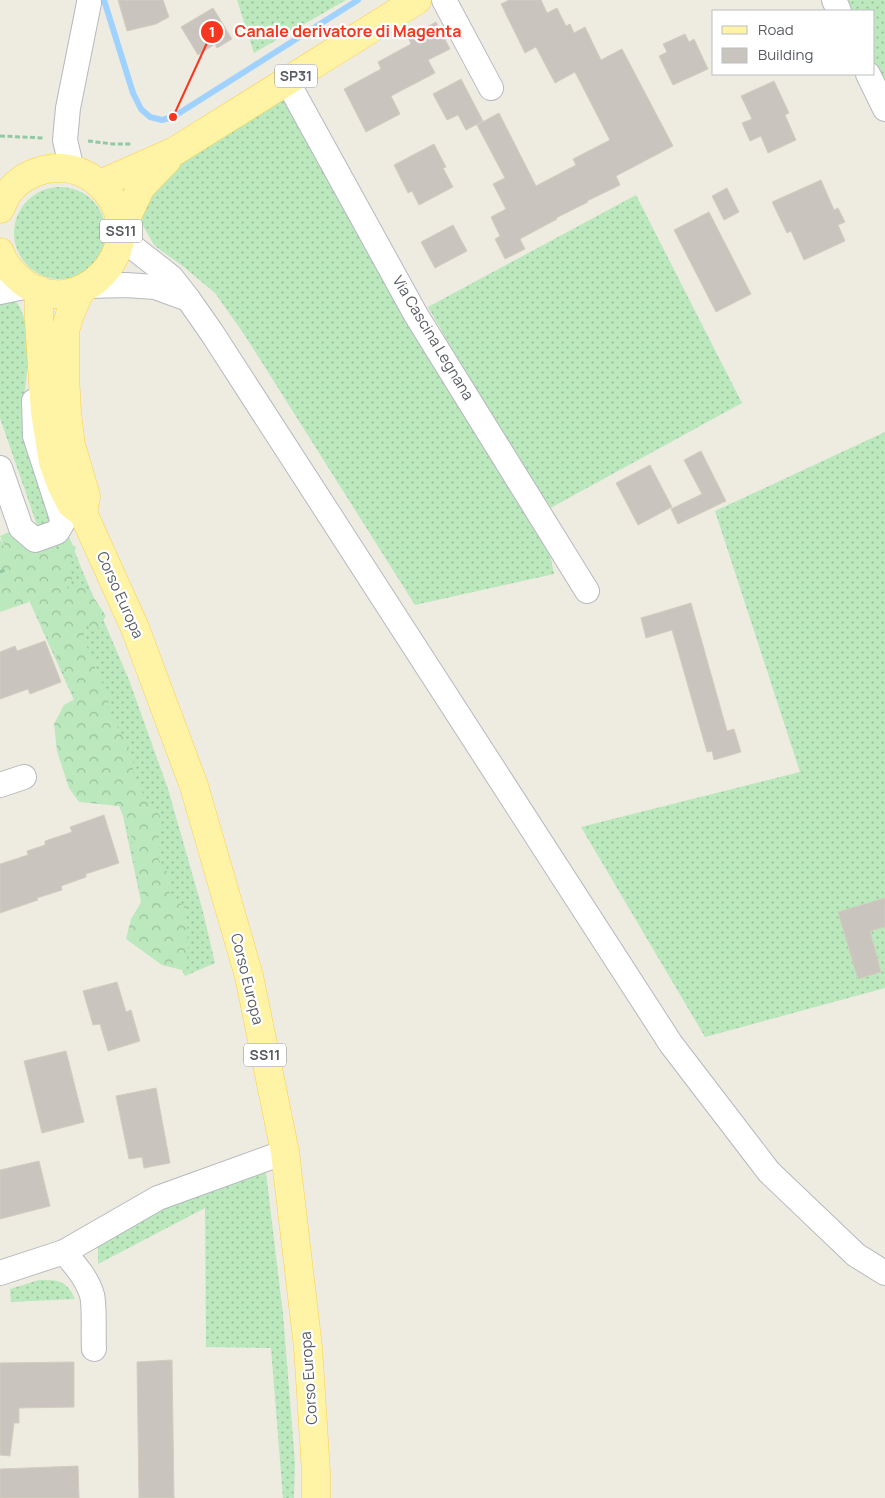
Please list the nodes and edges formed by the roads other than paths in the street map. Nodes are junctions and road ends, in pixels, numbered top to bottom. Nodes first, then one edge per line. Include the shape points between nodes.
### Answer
1 (88, 0) edge
2 (417, 0) edge
3 (444, 0) edge
4 (868, 75) edge
5 (287, 81) junction
6 (491, 88) dead end
7 (885, 109) edge
8 (175, 151) junction
9 (72, 170) junction
10 (12, 175) edge
11 (100, 184) junction
12 (0, 209) edge
13 (121, 234) junction
14 (1, 256) edge
15 (85, 287) junction
16 (34, 288) junction
17 (0, 292) edge
18 (190, 300) junction
19 (42, 369) junction
20 (0, 468) edge
21 (82, 513) junction
22 (587, 591) dead end
23 (24, 777) dead end
24 (0, 786) edge
25 (285, 1152) junction
26 (64, 1252) junction
27 (0, 1273) edge
28 (885, 1273) edge
29 (94, 1350) dead end
30 (316, 1498) edge

1 - 9 street via 65,132
2 - 5 main road, SP31
3 - 6 street
4 - 7 street
5 - 8 main road, SP31
5 - 22 street, Via Cascina Legnana via 416,314
8 - 11 main road, SP31
8 - 13 main road, SP31 via 140,187
9 - 10 main road, SS11 via 60,168
9 - 11 main road, SS11
10 - 12 main road, SS11 via 9,192
11 - 13 main road, SS11 via 118,212
13 - 15 main road, SS11 via 115,257 104,274
13 - 18 street via 171,277
14 - 16 main road via 13,274
15 - 16 main road via 60,294
15 - 18 street via 155,287
15 - 21 main road, Corso Europa / SS11 via 65,331 64,375 71,445 86,496
16 - 17 street
16 - 19 main road, Corso Europa / SS11
18 - 28 street via 671,1044 769,1172 856,1255
19 - 20 street via 34,383 35,436 63,522 57,532 35,540 21,528
19 - 21 main road, Corso Europa / SS11 via 53,462 71,504
21 - 25 main road, Corso Europa / SS11 via 136,628 194,786 249,976
23 - 24 street
25 - 26 street via 158,1198
25 - 30 main road, Corso Europa / SS11 via 308,1347
26 - 27 street
26 - 29 street via 81,1273 93,1297

